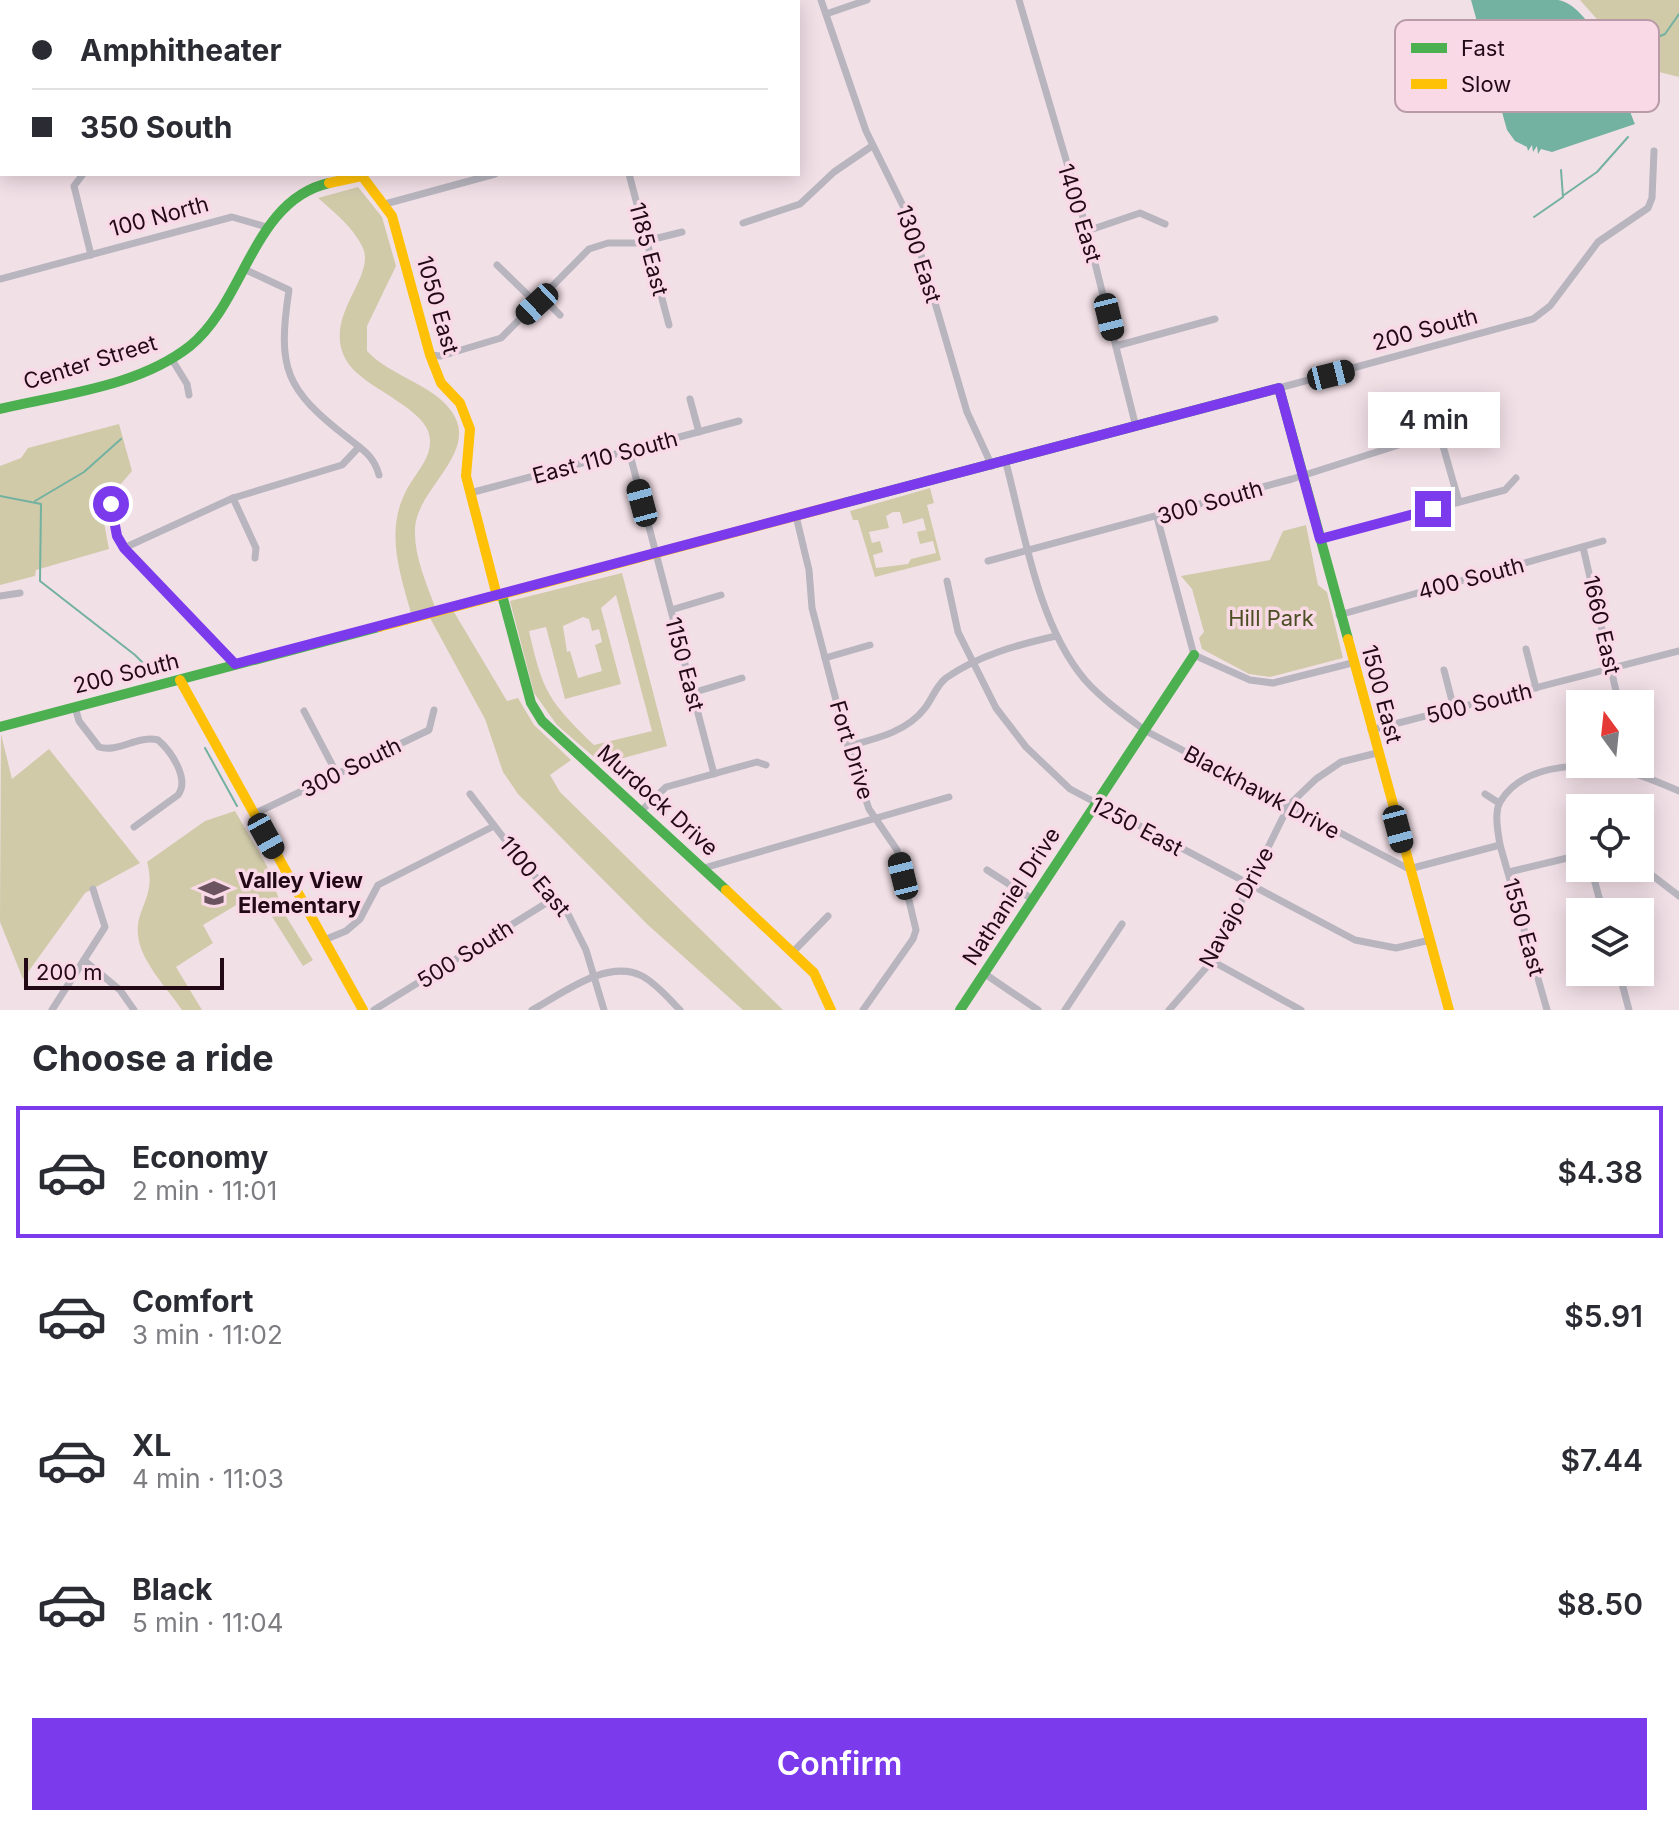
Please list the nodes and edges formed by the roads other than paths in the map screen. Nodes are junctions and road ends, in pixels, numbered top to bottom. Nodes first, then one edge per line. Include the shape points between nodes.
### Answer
1 (821, 0) edge
2 (867, 0) edge
3 (1019, 0) edge
4 (826, 14) junction
5 (872, 146) junction
6 (1654, 151) dead end
7 (82, 176) edge
8 (358, 176) edge
9 (362, 176) edge
10 (453, 176) edge
11 (488, 176) edge
12 (630, 176) edge
13 (455, 185) junction
14 (385, 204) junction
15 (743, 223) dead end
16 (1165, 224) dead end
17 (267, 227) junction
18 (1087, 231) junction
19 (682, 232) dead end
20 (646, 241) junction
21 (91, 255) junction
22 (497, 265) dead end
23 (244, 269) junction
24 (0, 279) edge
25 (540, 301) junction
26 (560, 315) dead end
27 (1215, 319) dead end
28 (669, 325) dead end
29 (1116, 346) junction
30 (430, 355) junction
31 (171, 358) junction
32 (1279, 388) junction
33 (189, 395) dead end
34 (690, 399) dead end
35 (0, 409) edge
36 (739, 421) dead end
37 (1136, 427) junction
38 (699, 432) junction
39 (359, 447) junction
40 (629, 451) junction
41 (1006, 463) junction
42 (993, 466) junction
43 (379, 475) dead end
44 (1302, 475) junction
45 (1516, 478) dead end
46 (470, 493) junction
47 (233, 498) junction
48 (1459, 502) junction
49 (111, 504) dead end
50 (796, 516) junction
51 (1157, 517) junction
52 (1320, 539) junction
53 (1603, 541) dead end
54 (1583, 547) junction
55 (124, 548) junction
56 (1029, 551) junction
57 (656, 554) junction
58 (255, 558) dead end
59 (988, 561) dead end
60 (947, 581) dead end
61 (20, 593) dead end
62 (721, 595) dead end
63 (0, 596) edge
64 (500, 596) junction
65 (671, 610) junction
66 (1339, 615) junction
67 (1056, 636) junction
68 (870, 645) dead end
69 (1526, 649) dead end
70 (1679, 651) edge
71 (1194, 655) junction
72 (825, 658) junction
73 (971, 663) junction
74 (1352, 663) junction
75 (235, 664) junction
76 (1612, 668) junction
77 (1444, 670) dead end
78 (742, 678) dead end
79 (180, 680) junction
80 (1536, 688) junction
81 (1616, 690) edge
82 (692, 693) junction
83 (75, 707) junction
84 (1454, 709) junction
85 (434, 710) dead end
86 (304, 711) dead end
87 (0, 727) edge
88 (1371, 730) junction
89 (1146, 731) junction
90 (848, 746) junction
91 (1377, 753) junction
92 (766, 765) dead end
93 (1566, 768) edge
94 (337, 774) junction
95 (714, 774) junction
96 (1652, 778) edge
97 (1679, 791) edge
98 (470, 794) dead end
99 (1485, 794) dead end
100 (949, 797) dead end
101 (1499, 803) junction
102 (1095, 804) junction
103 (1289, 805) junction
104 (641, 811) junction
105 (254, 814) junction
106 (876, 817) junction
107 (494, 826) junction
108 (134, 827) dead end
109 (1500, 845) junction
110 (1566, 858) edge
111 (704, 868) junction
112 (1409, 869) junction
113 (987, 870) dead end
114 (1509, 872) junction
115 (1654, 877) edge
116 (1250, 886) junction
117 (93, 889) dead end
118 (1679, 896) edge
119 (556, 897) junction
120 (1032, 899) junction
121 (828, 916) dead end
122 (1122, 924) dead end
123 (324, 940) junction
124 (1430, 940) junction
125 (793, 952) junction
126 (1212, 961) junction
127 (86, 962) junction
128 (985, 974) junction
129 (594, 976) junction
130 (1623, 986) edge
131 (52, 1010) edge
132 (134, 1010) edge
133 (363, 1010) edge
134 (374, 1010) edge
135 (532, 1010) edge
136 (604, 1010) edge
137 (680, 1010) edge
138 (831, 1010) edge
139 (863, 1010) edge
140 (960, 1010) edge
141 (1038, 1010) edge
142 (1065, 1010) edge
143 (1169, 1010) edge
144 (1301, 1010) edge
145 (1449, 1010) edge
146 (1547, 1010) edge
147 (1629, 1010) edge

1 - 4 street, 1300 East
2 - 4 street
3 - 18 street, 1400 East
4 - 5 street, 1300 East
5 - 15 street via 800,204
5 - 42 street, 1300 East via 912,224 967,412
6 - 32 street, 200 South via 1648,208 1589,251 1550,306 1533,319
7 - 21 street via 74,186
8 - 17 street via 301,196
9 - 14 street, 1050 East
10 - 13 street
11 - 13 street
12 - 20 street, 1185 East
13 - 14 street
14 - 30 street, 1050 East via 396,226
16 - 18 street via 1140,213
17 - 21 street, 100 North via 232,217
17 - 23 street, Center Street
18 - 29 street, 1400 East
19 - 20 street
20 - 25 street via 589,249
20 - 28 street, 1185 East
21 - 24 street, 100 North
22 - 25 street
23 - 31 street, Center Street via 208,328
23 - 39 street via 289,290 283,348 293,383 314,410
25 - 26 street
25 - 30 street via 501,338
27 - 29 street
29 - 37 street, 1400 East
30 - 46 street, 1050 East via 470,429
31 - 33 street
31 - 35 street, Center Street via 142,372
32 - 37 street, 200 South
32 - 44 street, 1500 East
34 - 38 street
36 - 38 street, East 110 South
37 - 41 street, 200 South
38 - 40 street, East 110 South
39 - 43 street via 375,459
39 - 47 street via 342,465
40 - 46 street, East 110 South
40 - 57 street, 1150 East
41 - 42 street, 200 South
41 - 56 street
42 - 50 street, 200 South
44 - 48 street, 300 South via 1430,435 1441,439
44 - 51 street, 300 South
44 - 52 street, 1500 East
45 - 48 street via 1505,490
46 - 64 street, 1050 East
47 - 55 street
47 - 58 street via 256,548
48 - 52 street
49 - 55 street
50 - 57 street, 200 South
50 - 72 street, Fort Drive
51 - 56 street, 300 South
51 - 71 street
52 - 66 street, 1500 East
53 - 54 street, 400 South
54 - 66 street, 400 South
54 - 76 street, 1660 East
55 - 75 street
56 - 59 street, 300 South
56 - 67 street, Blackhawk Drive
57 - 64 street, 200 South
57 - 65 street, 1150 East
60 - 73 street, 1250 East
61 - 63 street
62 - 65 street
64 - 75 street, 200 South
64 - 104 street, Murdock Drive via 531,703 542,721
65 - 82 street, 1150 East
66 - 74 street, 1500 East
67 - 73 street
67 - 89 street, Blackhawk Drive via 1083,678
68 - 72 street
69 - 80 street
70 - 76 street, 500 South
71 - 74 street via 1250,680 1273,683
71 - 89 street, Nathaniel Drive
72 - 90 street, Fort Drive
73 - 90 street via 943,681 908,725
73 - 102 street, 1250 East via 1026,747 1070,789
74 - 88 street, 1500 East
75 - 79 street, 200 South
76 - 80 street, 500 South
76 - 81 street, 1660 East
77 - 84 street
78 - 82 street
79 - 83 street, 200 South
79 - 105 street
80 - 84 street, 500 South
82 - 95 street, 1150 East
83 - 87 street, 200 South
83 - 108 street via 99,747 158,740 182,777 178,795
84 - 88 street, 500 South
85 - 94 street, 300 South via 429,730
86 - 94 street
88 - 91 street, 1500 East
89 - 102 street, Nathaniel Drive
89 - 103 street, Blackhawk Drive
90 - 106 street, Fort Drive via 862,793
91 - 103 street, Navajo Drive via 1341,762
91 - 112 street, 1500 East
92 - 95 street via 757,762
93 - 101 street via 1520,781
94 - 105 street, 300 South
95 - 104 street via 666,787
96 - 97 street
98 - 107 street, 1100 East
99 - 101 street
100 - 106 street
101 - 109 street
102 - 116 street, 1250 East
102 - 120 street, Nathaniel Drive
103 - 112 street, Blackhawk Drive
103 - 116 street, Navajo Drive
104 - 111 street, Murdock Drive
105 - 123 street
106 - 111 street
106 - 139 street, Fort Drive via 897,850 916,930
107 - 119 street, 1100 East
107 - 123 street via 378,885 360,919
109 - 112 street
109 - 114 street, 1550 East
110 - 114 street
111 - 125 street, Murdock Drive
112 - 124 street, 1500 East
113 - 120 street
114 - 146 street, 1550 East
115 - 118 street
116 - 124 street, 1250 East via 1367,944 1396,948
116 - 126 street, Navajo Drive
117 - 127 street via 105,927
119 - 129 street, 1100 East via 578,931
119 - 134 street, 500 South
120 - 128 street, Nathaniel Drive
121 - 125 street
122 - 142 street
123 - 133 street
124 - 145 street, 1500 East
125 - 138 street, Murdock Drive via 814,973
126 - 143 street, Navajo Drive
126 - 144 street
127 - 131 street
127 - 132 street via 120,990
128 - 140 street, Nathaniel Drive
128 - 141 street
129 - 135 street
129 - 136 street, 1100 East
129 - 137 street via 637,974
130 - 147 street

